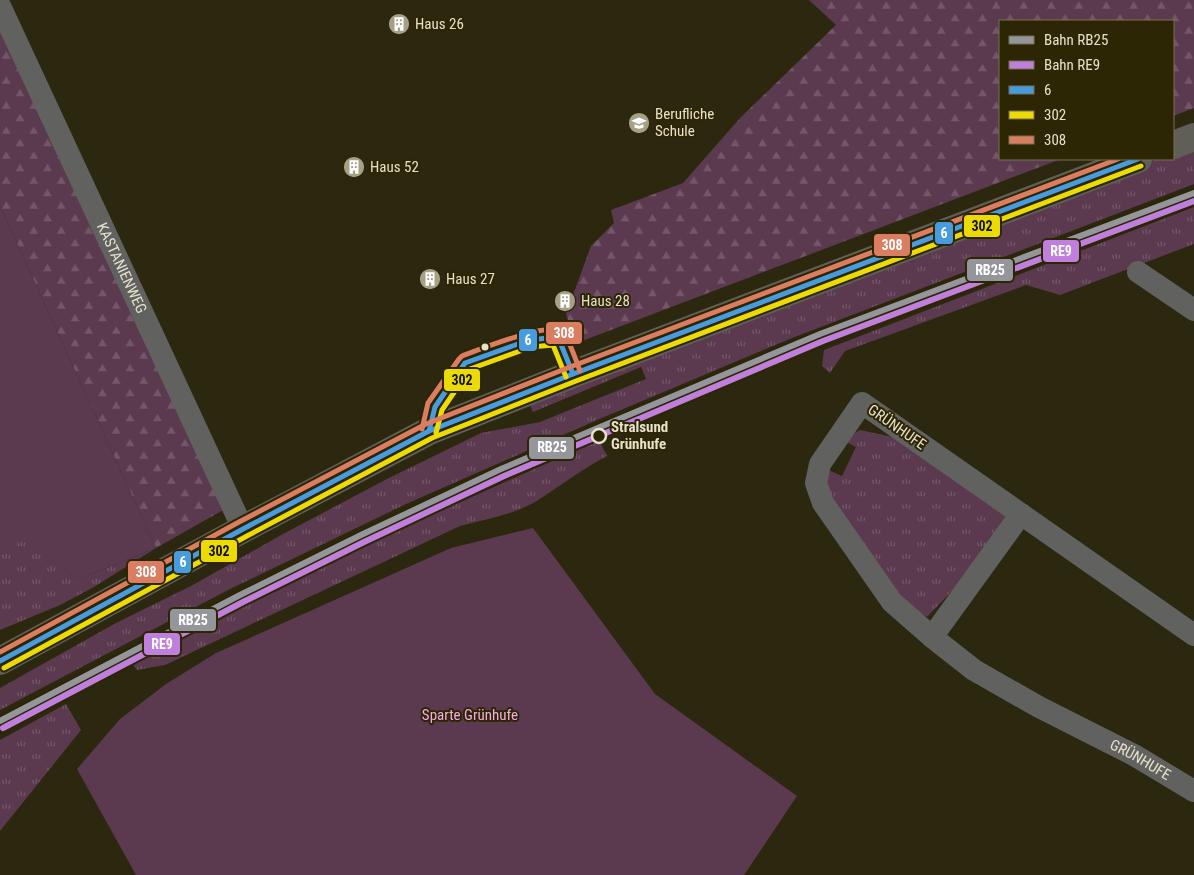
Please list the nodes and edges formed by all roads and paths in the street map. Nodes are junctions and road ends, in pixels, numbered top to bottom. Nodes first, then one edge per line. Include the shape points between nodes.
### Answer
1 (0, 6) edge
2 (1194, 137) edge
3 (1174, 145) edge
4 (1135, 160) edge
5 (1138, 272) dead end
6 (1194, 310) edge
7 (573, 374) junction
8 (429, 431) junction
9 (1021, 514) junction
10 (243, 529) junction
11 (1194, 635) edge
12 (932, 637) junction
13 (0, 662) edge
14 (1194, 791) edge

1 - 10 street, KASTANIENWEG
2 - 3 main road
4 - 7 main road
5 - 6 street
7 - 8 main road
7 - 8 street via 558,336 529,340 465,363 435,408
8 - 10 main road
9 - 11 street, GRÜNHUFE
9 - 12 street
9 - 12 street, GRÜNHUFE via 862,403 820,464 816,483 823,502 892,602
10 - 13 main road
12 - 14 street, GRÜNHUFE via 974,670 1134,755

